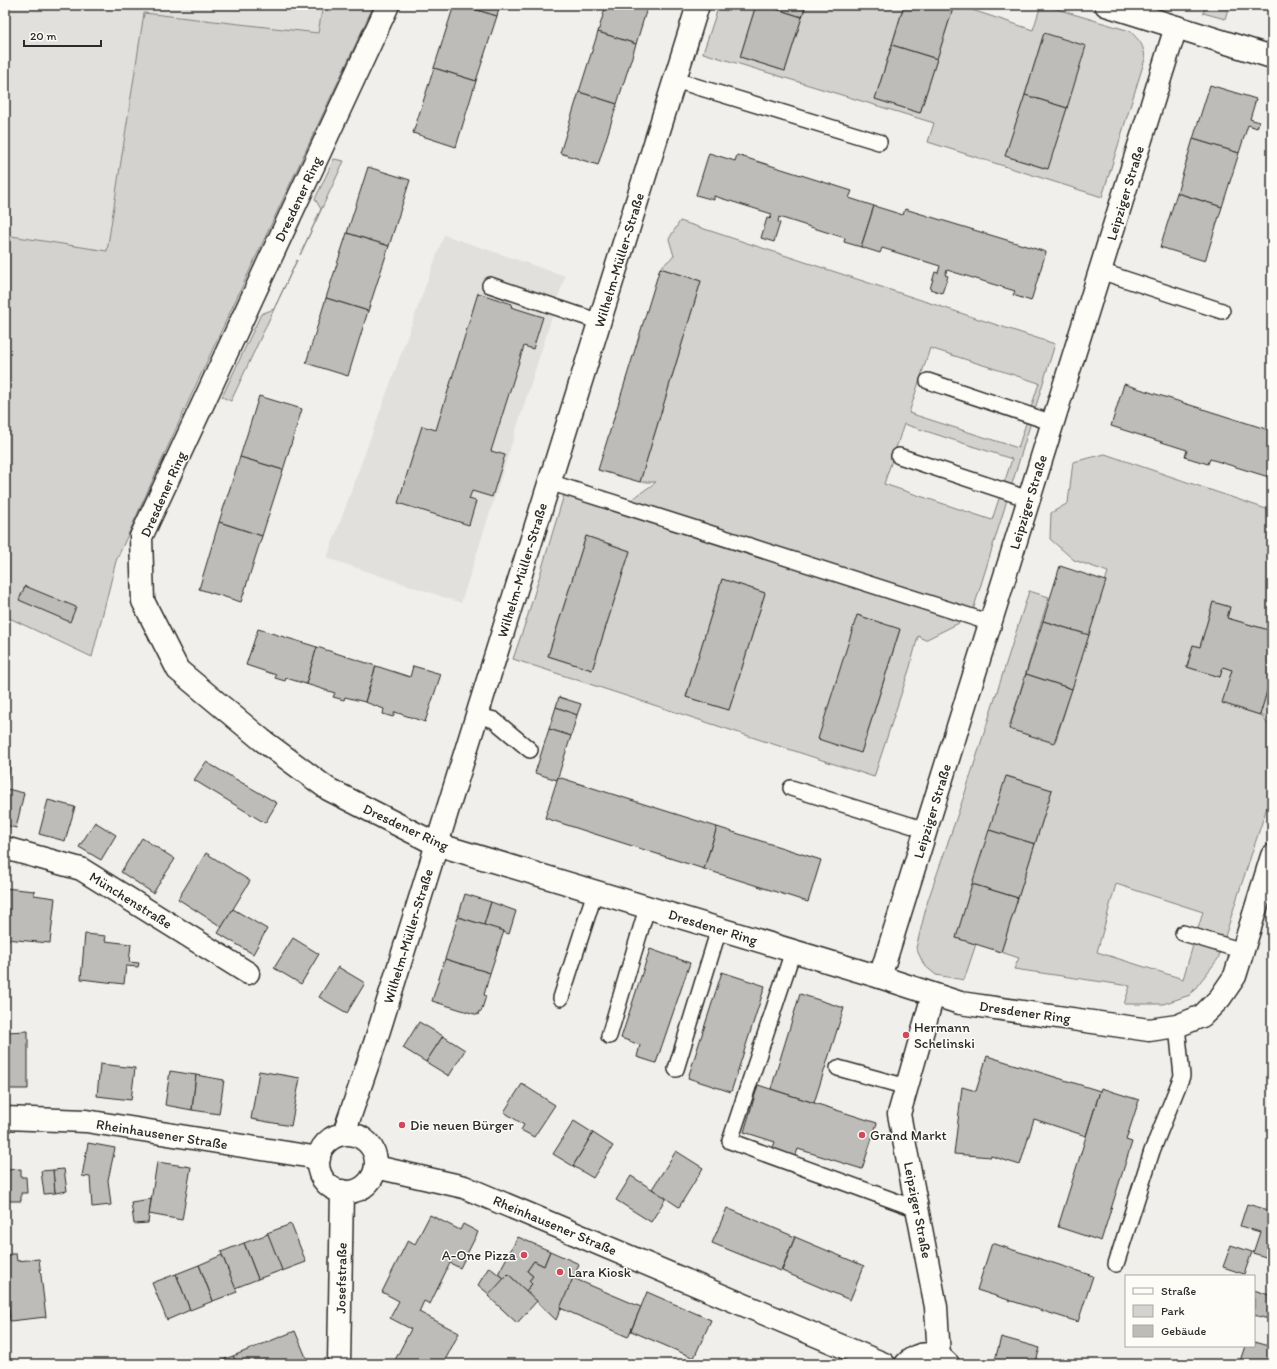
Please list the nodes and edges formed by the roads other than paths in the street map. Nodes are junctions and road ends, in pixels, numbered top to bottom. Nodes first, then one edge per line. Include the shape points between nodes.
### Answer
1 (388, 5) edge
2 (698, 5) edge
3 (1106, 5) edge
4 (1176, 27) junction
5 (1272, 57) edge
6 (674, 80) junction
7 (879, 142) dead end
8 (1100, 271) junction
9 (490, 285) dead end
10 (1222, 311) dead end
11 (600, 322) junction
12 (928, 381) dead end
13 (1053, 423) junction
14 (899, 456) dead end
15 (549, 482) junction
16 (1030, 499) junction
17 (991, 623) junction
18 (476, 715) junction
19 (530, 750) dead end
20 (791, 788) dead end
21 (926, 830) junction
22 (436, 844) junction
23 (5, 848) edge
24 (1272, 856) edge
25 (595, 892) junction
26 (647, 908) junction
27 (719, 929) junction
28 (1182, 933) dead end
29 (793, 951) junction
30 (1243, 951) junction
31 (248, 973) dead end
32 (880, 977) junction
33 (933, 995) junction
34 (561, 998) dead end
35 (1177, 1026) junction
36 (609, 1036) dead end
37 (838, 1068) dead end
38 (676, 1069) dead end
39 (907, 1087) junction
40 (5, 1118) edge
41 (344, 1134) junction
42 (319, 1158) junction
43 (376, 1167) junction
44 (342, 1191) junction
45 (917, 1209) junction
46 (1116, 1264) dead end
47 (943, 1360) edge
48 (339, 1364) edge
49 (884, 1364) edge
50 (906, 1364) edge

1 - 22 street, Dresdener Ring via 141,538 143,601 178,670 262,740 328,789
2 - 6 street, Wilhelm-Müller-Straße
3 - 4 street
4 - 5 street
4 - 8 street, Leipziger Straße
6 - 7 lane
6 - 11 street, Wilhelm-Müller-Straße
8 - 10 lane
8 - 13 street, Leipziger Straße
9 - 11 lane
11 - 15 street, Wilhelm-Müller-Straße
12 - 13 lane
13 - 16 street, Leipziger Straße
14 - 16 lane
15 - 17 lane
15 - 18 street, Wilhelm-Müller-Straße
16 - 17 street, Leipziger Straße
17 - 21 street, Leipziger Straße
18 - 19 lane via 494,720
18 - 22 street, Wilhelm-Müller-Straße
20 - 21 lane
21 - 32 street, Leipziger Straße
22 - 25 street, Dresdener Ring
22 - 41 street, Wilhelm-Müller-Straße via 375,1043
23 - 31 street, Münchenstraße via 81,869
24 - 30 street, Dresdener Ring
25 - 26 street, Dresdener Ring
25 - 34 lane
26 - 27 street, Dresdener Ring
26 - 36 lane
27 - 29 street, Dresdener Ring
27 - 38 lane
28 - 30 lane
29 - 32 street, Dresdener Ring
29 - 45 lane via 730,1141
30 - 35 street, Dresdener Ring via 1236,976 1220,998 1202,1016
32 - 33 street, Dresdener Ring
33 - 35 street, Dresdener Ring via 960,1003 1150,1030
33 - 39 street, Leipziger Straße
35 - 46 lane via 1182,1076 1152,1151
37 - 39 lane
39 - 45 street, Leipziger Straße via 899,1114
40 - 42 street, Rheinhausener Straße via 86,1122
41 - 42 street via 335,1136 327,1142 321,1149
41 - 43 street via 353,1134 369,1142 374,1150
42 - 44 street via 318,1166 324,1179 329,1185
43 - 44 street via 368,1184 352,1192
43 - 49 street, Rheinhausener Straße via 464,1186
44 - 48 street, Josefstraße
45 - 47 street, Leipziger Straße via 936,1307
47 - 50 street via 930,1354 921,1354

